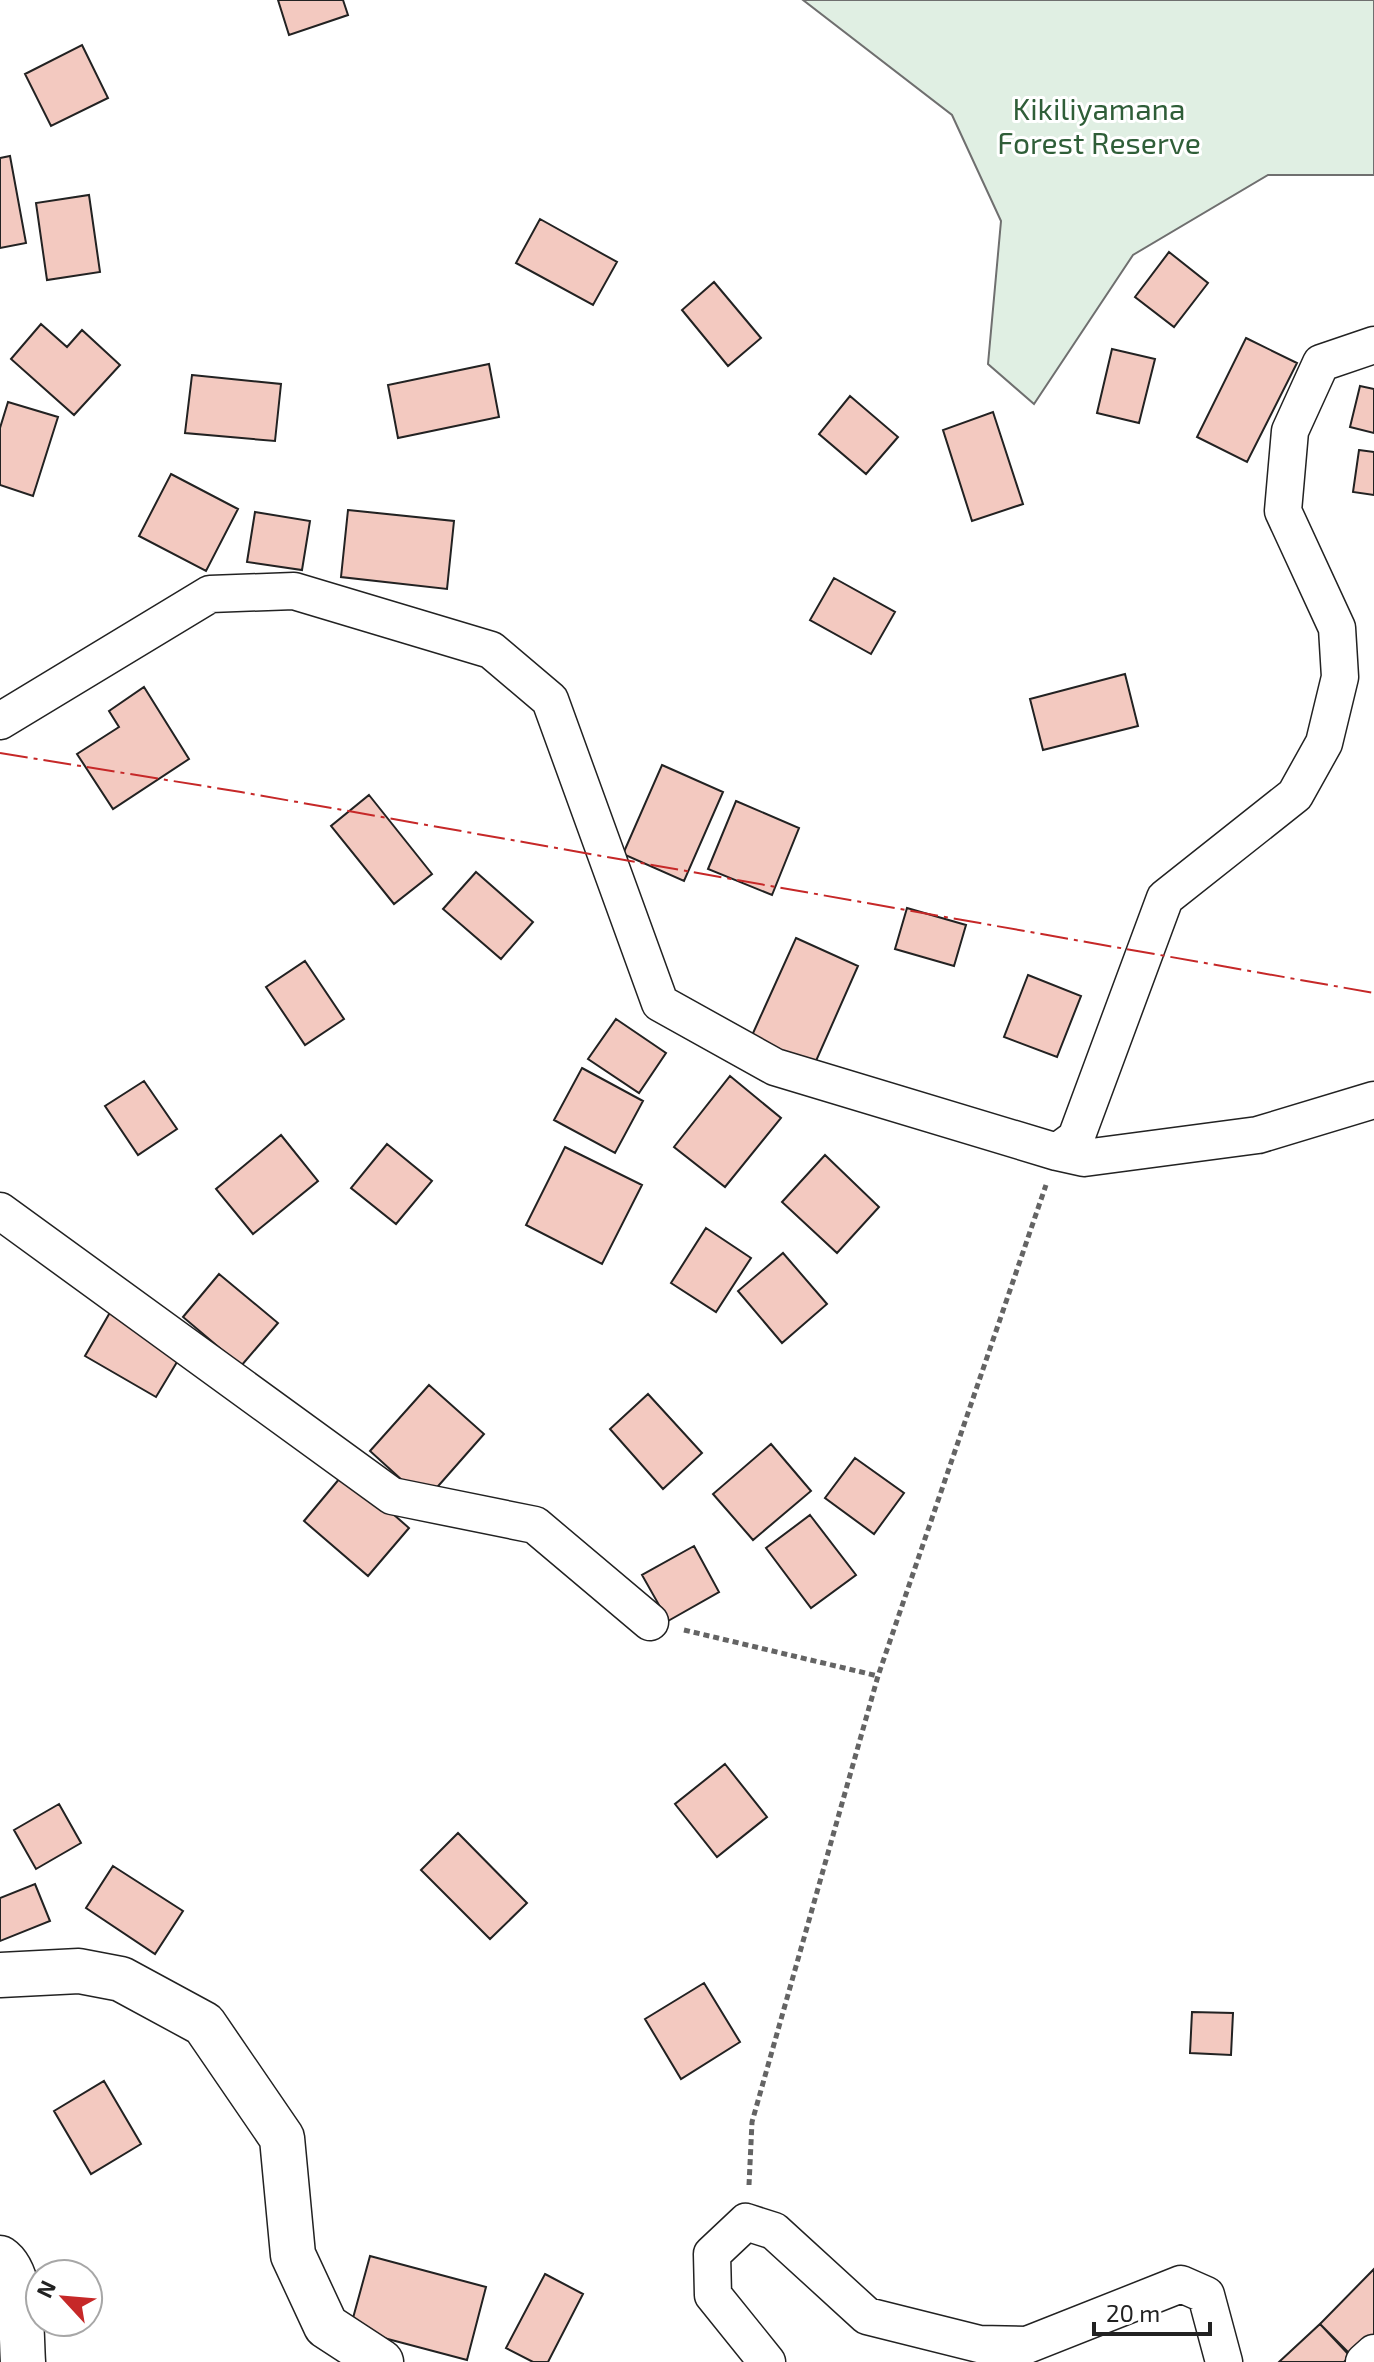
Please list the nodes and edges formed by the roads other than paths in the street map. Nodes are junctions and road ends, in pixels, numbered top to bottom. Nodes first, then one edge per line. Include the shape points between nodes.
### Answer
1 (1374, 345) edge
2 (0, 721) edge
3 (1374, 1100) edge
4 (1057, 1152) junction
5 (0, 1211) edge
6 (650, 1622) road end
7 (0, 1975) edge
8 (0, 2258) edge
9 (1374, 2353) edge
10 (23, 2362) edge
11 (381, 2362) edge
12 (767, 2362) edge
13 (1224, 2362) edge
14 (1364, 2362) edge

1 - 4 street via 1321,363 1290,431 1283,511 1337,628 1340,677 1324,743 1295,795 1165,898 1076,1138
2 - 4 street via 210,594 294,591 491,650 550,700 660,1003 775,1067
3 - 4 street via 1258,1135 1084,1158
5 - 6 street via 392,1496 535,1525
7 - 11 street via 79,1971 121,1979 204,2024 282,2138 293,2255 326,2326
8 - 10 street via 18,2290
9 - 14 street
12 - 13 street via 713,2295 712,2254 746,2222 774,2231 867,2316 979,2344 1027,2345 1181,2284 1206,2295

